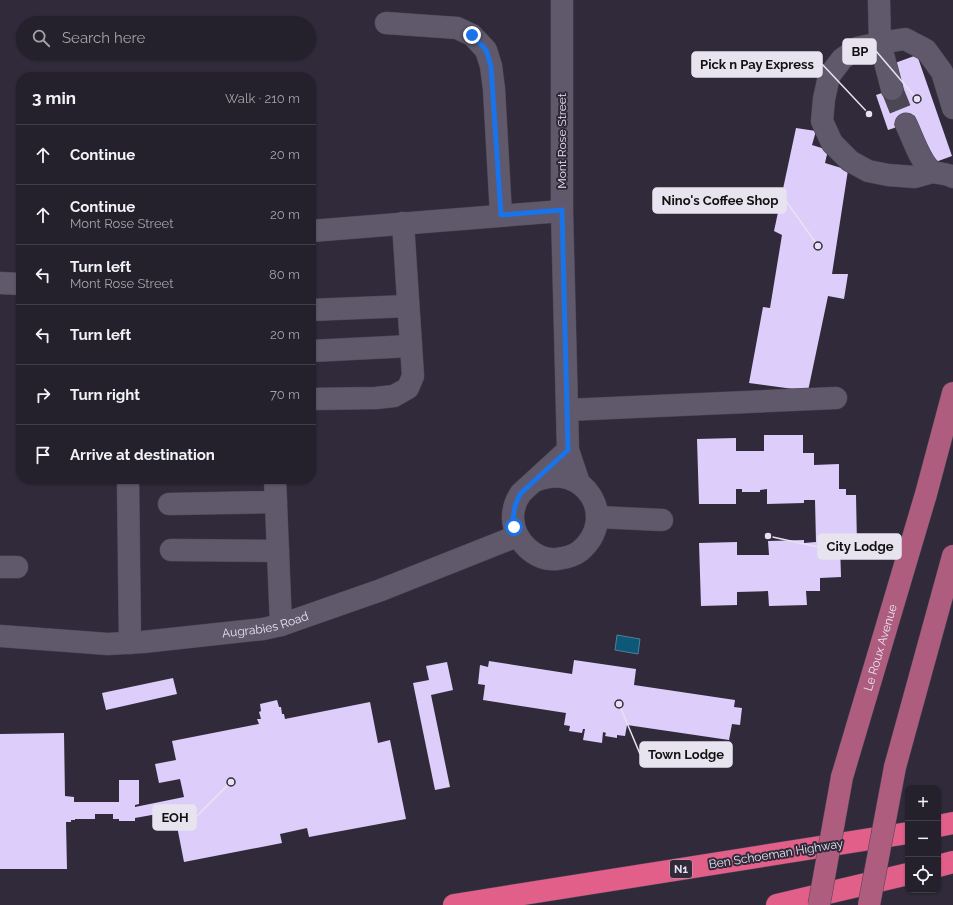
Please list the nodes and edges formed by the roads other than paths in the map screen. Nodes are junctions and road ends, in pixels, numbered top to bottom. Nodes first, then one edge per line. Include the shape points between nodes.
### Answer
1 (562, 0) edge
2 (879, 0) edge
3 (386, 23) dead end
4 (880, 43) junction
5 (892, 89) tunnel mouth
6 (953, 108) edge
7 (906, 124) tunnel mouth
8 (946, 174) edge
9 (562, 210) junction
10 (501, 215) junction
11 (403, 223) junction
12 (316, 231) edge
13 (0, 283) edge
14 (16, 284) edge
15 (408, 306) junction
16 (316, 310) edge
17 (411, 346) junction
18 (316, 351) edge
19 (953, 393) edge
20 (836, 398) dead end
21 (316, 399) edge
22 (567, 410) junction
23 (568, 450) junction
24 (535, 481) junction
25 (579, 483) junction
26 (128, 484) edge
27 (275, 484) edge
28 (276, 502) junction
29 (169, 504) dead end
30 (597, 517) junction
31 (662, 520) dead end
32 (517, 536) junction
33 (171, 550) dead end
34 (278, 551) junction
35 (953, 556) edge
36 (281, 625) junction
37 (0, 636) edge
38 (130, 643) junction
39 (953, 823) edge
40 (941, 825) edge
41 (905, 833) edge
42 (953, 862) edge
43 (941, 865) edge
44 (905, 875) edge
45 (454, 905) edge
46 (777, 905) edge
47 (819, 905) edge
48 (869, 905) edge

1 - 9 street, Mont Rose Street
2 - 4 street
3 - 10 street via 457,28 472,35 486,50 494,89
4 - 5 street
4 - 6 street via 906,39 926,50 942,72
4 - 8 street via 857,48 842,59 829,76 822,121 832,142 850,161 868,171 915,177
7 - 8 street via 924,162
9 - 10 street
9 - 22 street, Mont Rose Street
10 - 11 street
11 - 12 street
11 - 15 street
13 - 14 street
15 - 16 street
15 - 17 street
17 - 18 street
17 - 21 street via 413,376 408,388 394,396
19 - 47 main road, Le Roux Avenue, bridge via 926,494 842,776
20 - 22 street
22 - 23 street, Mont Rose Street
23 - 24 street
23 - 25 street, Mont Rose Street
24 - 25 street via 543,477 557,476
24 - 32 street via 524,489 517,500 513,518
25 - 30 street via 590,495
26 - 38 street
27 - 28 street
28 - 29 street
28 - 34 street
30 - 31 street
30 - 32 street via 595,531 588,543 579,552 566,558 552,560 539,556 526,548
32 - 36 street, Augrabies Road via 381,590
33 - 34 street
34 - 36 street
35 - 48 main road, bridge via 895,767
36 - 38 street, Augrabies Road
37 - 38 street, Augrabies Road via 108,644
39 - 40 highway
41 - 45 highway, Ben Schoeman Highway / N1
42 - 43 highway
44 - 46 highway

